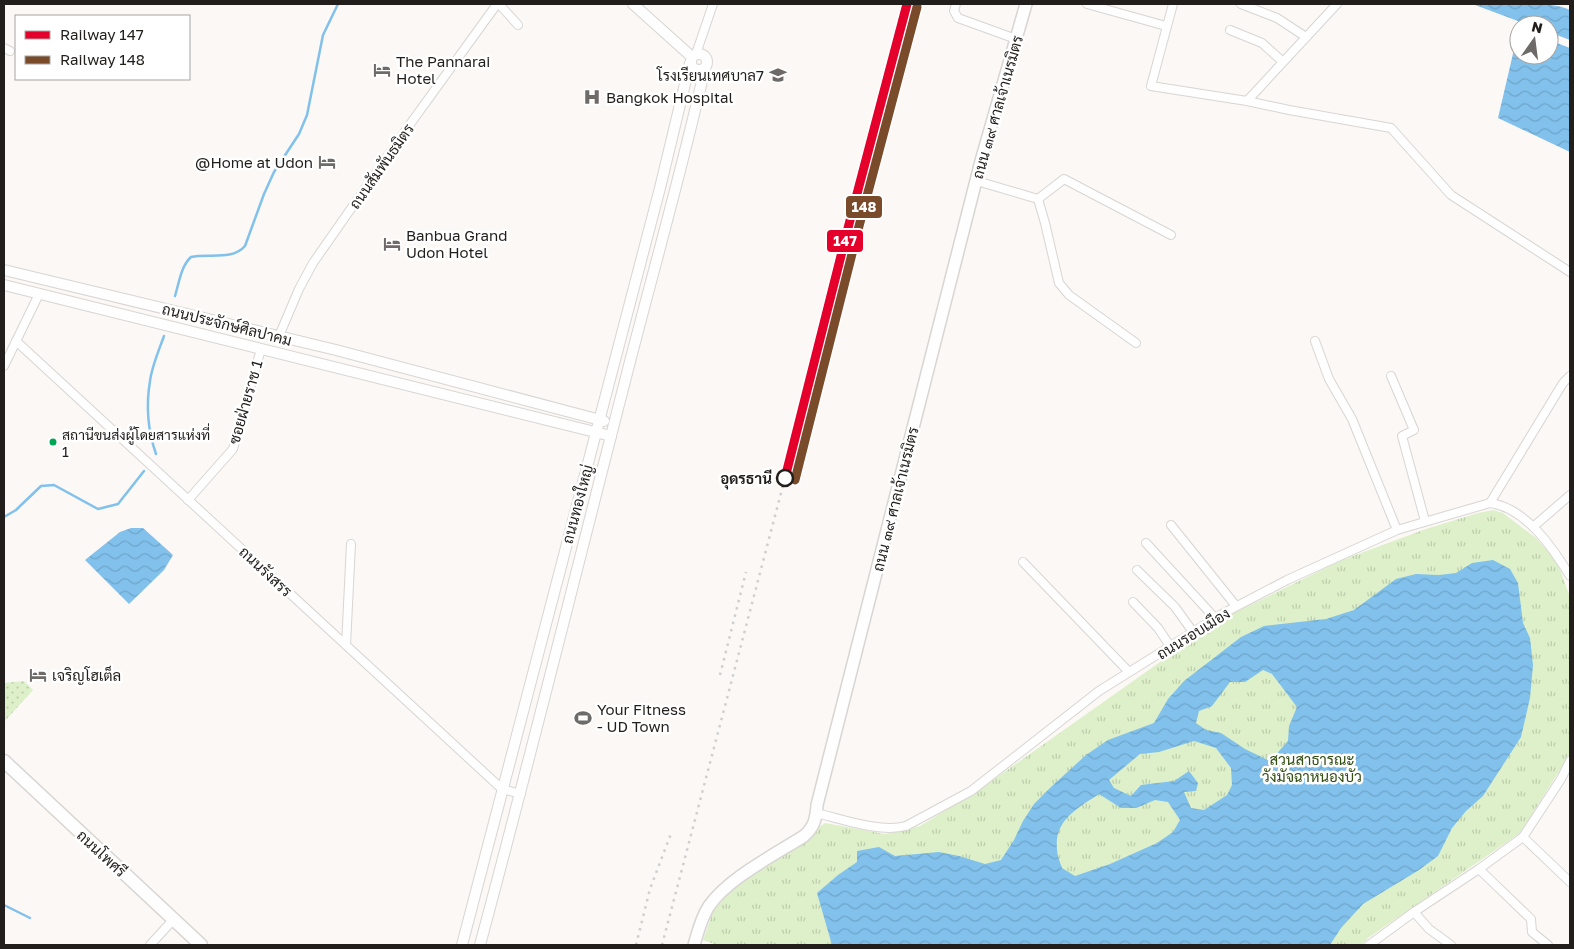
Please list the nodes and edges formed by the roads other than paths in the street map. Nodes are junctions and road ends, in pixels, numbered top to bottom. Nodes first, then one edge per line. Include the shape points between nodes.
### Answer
1 (498, 4) edge
2 (633, 4) edge
3 (704, 4) edge
4 (956, 4) edge
5 (1026, 4) edge
6 (1087, 4) edge
7 (1173, 4) edge
8 (1241, 4) edge
9 (1337, 4) edge
10 (712, 7) edge
11 (518, 25) dead end
12 (1166, 26) junction
13 (1230, 30) dead end
14 (1306, 37) junction
15 (1016, 39) junction
16 (692, 58) junction
17 (1283, 62) junction
18 (1247, 101) junction
19 (680, 107) junction
20 (696, 111) junction
21 (976, 181) junction
22 (1038, 200) junction
23 (1171, 235) dead end
24 (4, 270) edge
25 (1570, 272) edge
26 (46, 281) junction
27 (4, 285) edge
28 (39, 294) junction
29 (153, 306) junction
30 (148, 321) junction
31 (279, 336) junction
32 (16, 341) junction
33 (1315, 341) dead end
34 (1136, 342) dead end
35 (261, 349) junction
36 (275, 352) junction
37 (4, 366) edge
38 (422, 372) junction
39 (1390, 376) dead end
40 (1570, 376) edge
41 (449, 379) junction
42 (418, 388) junction
43 (445, 394) junction
44 (599, 420) junction
45 (614, 424) junction
46 (596, 432) junction
47 (611, 436) junction
48 (1570, 494) edge
49 (188, 500) junction
50 (1490, 503) junction
51 (1425, 521) junction
52 (1171, 525) dead end
53 (1533, 526) junction
54 (1397, 530) junction
55 (1146, 543) dead end
56 (351, 544) dead end
57 (1023, 562) dead end
58 (1138, 570) dead end
59 (1570, 576) edge
60 (1133, 602) dead end
61 (1236, 606) junction
62 (1215, 618) junction
63 (1193, 632) junction
64 (346, 645) junction
65 (1170, 646) junction
66 (1129, 672) junction
67 (4, 761) edge
68 (1570, 761) edge
69 (502, 789) junction
70 (521, 794) junction
71 (816, 813) junction
72 (1523, 838) junction
73 (1479, 869) junction
74 (1570, 882) edge
75 (1414, 912) junction
76 (173, 920) junction
77 (150, 945) edge
78 (201, 945) edge
79 (462, 945) edge
80 (480, 945) edge
81 (694, 945) edge
82 (1369, 945) edge
83 (1451, 945) edge
84 (1548, 945) edge

1 - 11 street
1 - 31 street, ถนนสัมพันธมิตร via 313,263
2 - 16 street
3 - 10 street
4 - 15 street via 954,11 958,18
5 - 15 main road, ถนน ๓๙ ศาลเจ้าเนรมิตร
6 - 12 street
7 - 12 street
8 - 14 street via 1277,18
9 - 14 street
10 - 16 street
12 - 18 street via 1151,86
13 - 17 street via 1262,42
14 - 17 street
15 - 21 main road, ถนน ๓๙ ศาลเจ้าเนรมิตร
16 - 19 street, ถนนทองใหญ่
16 - 20 street, ถนนทองใหญ่ via 691,67 697,70 705,68
17 - 18 street
18 - 25 street via 1391,128 1451,195
19 - 20 street
19 - 44 street, ถนนทองใหญ่
20 - 45 street, ถนนทองใหญ่
21 - 22 street
21 - 71 main road, ถนน ๓๙ ศาลเจ้าเนรมิตร
22 - 23 street via 1064,180
22 - 34 street via 1063,289
24 - 26 street, ถนนประจักษ์ศิลปาคม
26 - 28 street
26 - 29 street, ถนนประจักษ์ศิลปาคม
27 - 28 street, ถนนประจักษ์ศิลปาคม
28 - 30 street, ถนนประจักษ์ศิลปาคม
28 - 32 street
29 - 30 street
29 - 31 street, ถนนประจักษ์ศิลปาคม
30 - 35 street, ถนนประจักษ์ศิลปาคม
31 - 36 street
31 - 38 street, ถนนประจักษ์ศิลปาคม
32 - 37 street
32 - 49 street, ถนนรังสรร
33 - 54 street via 1328,379 1355,427
35 - 36 street, ถนนประจักษ์ศิลปาคม
35 - 49 street, ซอยฝ่ายราช 1 via 233,449
36 - 42 street, ถนนประจักษ์ศิลปาคม
38 - 41 street, ถนนประจักษ์ศิลปาคม
38 - 42 street
39 - 51 street via 1414,430 1402,436
40 - 50 street
41 - 43 street
41 - 44 street, ถนนประจักษ์ศิลปาคม
42 - 43 street, ถนนประจักษ์ศิลปาคม
43 - 46 street, ถนนประจักษ์ศิลปาคม
44 - 45 street, ถนนประจักษ์ศิลปาคม
44 - 46 street, ถนนทองใหญ่
45 - 47 street, ถนนทองใหญ่
46 - 47 street, ถนนประจักษ์ศิลปาคม
46 - 69 street, ถนนทองใหญ่
47 - 70 street, ถนนทองใหญ่
48 - 53 street
49 - 64 street, ถนนรังสรร
50 - 51 street, ถนนรอบเมือง
50 - 53 street via 1499,504
51 - 54 street, ถนนรอบเมือง
52 - 61 street
53 - 59 street
54 - 61 street, ถนนรอบเมือง
55 - 62 street
56 - 64 street
57 - 66 street
58 - 63 street via 1175,607
60 - 65 street
61 - 62 street, ถนนรอบเมือง
62 - 63 street, ถนนรอบเมือง
63 - 65 street, ถนนรอบเมือง
64 - 69 street, ถนนรังสรร
65 - 66 street, ถนนรอบเมือง
66 - 71 street, ถนนรอบเมือง via 1099,691 971,790 906,826 884,828
67 - 76 main road, ถนนโพศรี
68 - 72 street
69 - 70 street, ถนนรังสรร
69 - 79 street, ถนนทองใหญ่
70 - 80 street, ถนนทองใหญ่
71 - 81 main road, ถนน ๓๙ ศาลเจ้าเนรมิตร via 816,820 804,836 715,897 704,915
72 - 73 street
72 - 74 street
73 - 75 street
73 - 84 street via 1532,919 1532,932
75 - 82 street
75 - 83 street via 1429,929
76 - 77 street
76 - 78 main road, ถนนโพศรี

